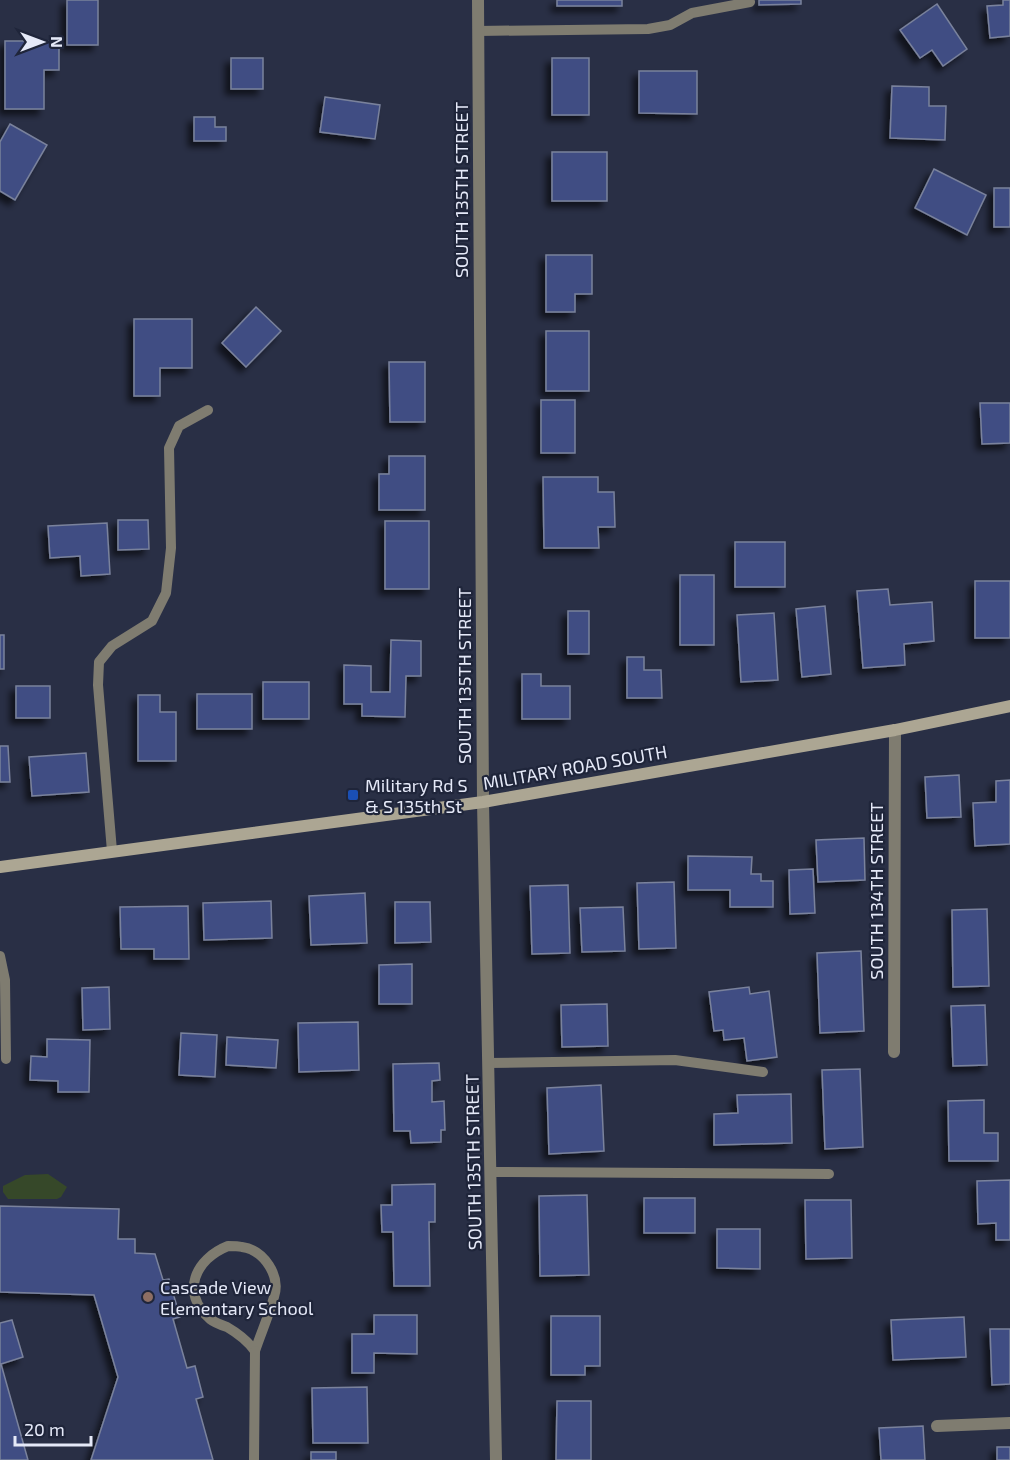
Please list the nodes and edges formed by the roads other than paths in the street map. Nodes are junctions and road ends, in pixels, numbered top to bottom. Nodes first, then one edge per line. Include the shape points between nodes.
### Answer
1 (478, 0) edge
2 (750, 2) dead end
3 (478, 31) junction
4 (208, 410) dead end
5 (1010, 706) edge
6 (895, 730) junction
7 (483, 802) junction
8 (112, 850) junction
9 (0, 867) edge
10 (0, 956) edge
11 (894, 1052) dead end
12 (6, 1059) dead end
13 (489, 1063) junction
14 (763, 1072) dead end
15 (491, 1172) junction
16 (829, 1174) dead end
17 (255, 1351) junction
18 (1010, 1423) edge
19 (938, 1426) dead end
20 (254, 1460) edge
21 (496, 1460) edge

1 - 3 street, SOUTH 135TH STREET
2 - 3 lane via 692,13 669,25 648,29
3 - 7 street, SOUTH 135TH STREET
4 - 8 lane via 179,426 169,448 171,548 166,593 152,621 112,646 99,662
5 - 6 street, MILITARY ROAD SOUTH
6 - 7 street, MILITARY ROAD SOUTH
6 - 11 street, SOUTH 134TH STREET
7 - 8 street, MILITARY ROAD SOUTH
7 - 13 street, SOUTH 135TH STREET
8 - 9 street, MILITARY ROAD SOUTH
10 - 12 lane via 5,980
13 - 14 lane via 675,1060
13 - 15 street, SOUTH 135TH STREET
15 - 16 lane
15 - 21 street, SOUTH 135TH STREET
17 - 17 lane via 275,1295 275,1280 258,1253 244,1246 228,1246 201,1263 195,1278 195,1294 212,1321 245,1338
17 - 20 lane
18 - 19 street

